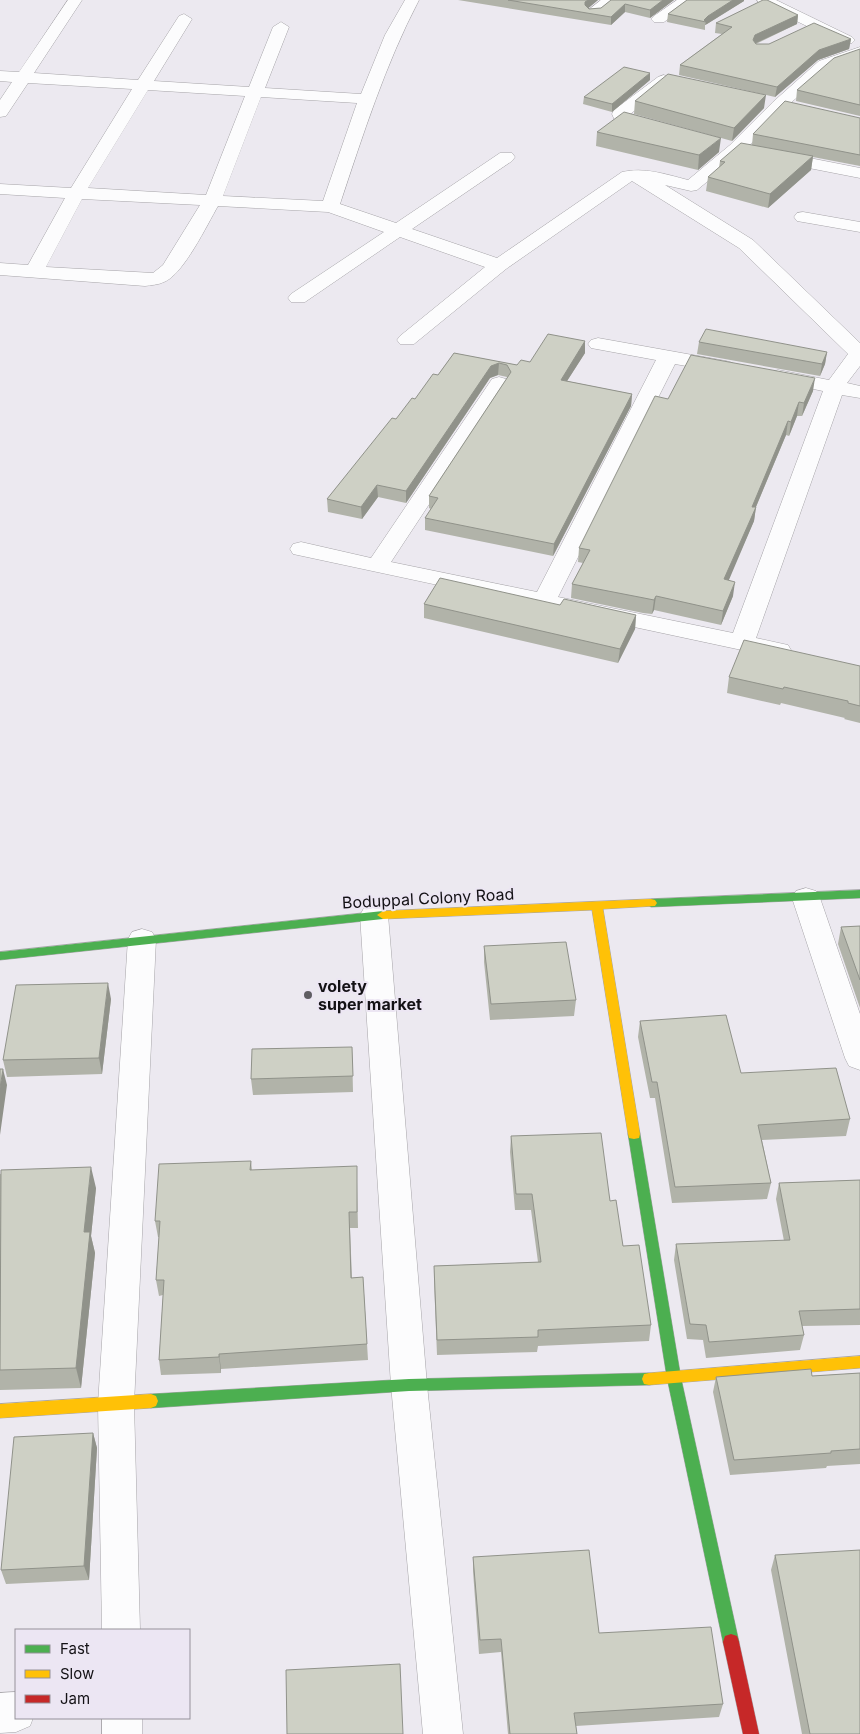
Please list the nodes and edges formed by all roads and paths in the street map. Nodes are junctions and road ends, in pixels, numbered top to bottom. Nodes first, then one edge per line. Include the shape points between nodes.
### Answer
1 (75, 0) edge
2 (412, 0) edge
3 (611, 0) edge
4 (687, 0) edge
5 (760, 2) edge
6 (594, 12) edge
7 (659, 19) dead end
8 (184, 20) dead end
9 (814, 24) junction
10 (281, 27) dead end
11 (796, 32) edge
12 (860, 46) edge
13 (860, 52) edge
14 (0, 76) edge
15 (23, 77) junction
16 (681, 82) edge
17 (143, 85) junction
18 (255, 92) junction
19 (368, 99) junction
20 (761, 101) edge
21 (779, 105) junction
22 (797, 109) edge
23 (0, 112) edge
24 (672, 132) edge
25 (718, 144) edge
26 (736, 149) junction
27 (506, 157) dead end
28 (860, 173) edge
29 (636, 174) junction
30 (0, 189) edge
31 (76, 193) junction
32 (212, 200) junction
33 (330, 207) junction
34 (803, 217) dead end
35 (860, 227) edge
36 (396, 230) junction
37 (499, 265) junction
38 (0, 269) edge
39 (34, 271) junction
40 (298, 298) dead end
41 (407, 340) dead end
42 (598, 344) dead end
43 (668, 357) junction
44 (499, 383) dead end
45 (835, 386) junction
46 (860, 392) edge
47 (301, 549) dead end
48 (377, 566) junction
49 (545, 600) junction
50 (742, 642) junction
51 (796, 654) edge
52 (860, 894) edge
53 (806, 898) junction
54 (596, 906) junction
55 (374, 915) junction
56 (142, 939) junction
57 (0, 956) edge
58 (860, 1058) edge
59 (860, 1362) edge
60 (674, 1378) junction
61 (409, 1385) junction
62 (116, 1404) junction
63 (0, 1411) edge
64 (121, 1629) edge
65 (15, 1712) edge
66 (0, 1713) edge
67 (122, 1719) edge
68 (122, 1734) edge
69 (443, 1734) edge
70 (751, 1734) edge

1 - 15 street
2 - 19 street via 393,35
3 - 6 street
4 - 7 street
5 - 9 street
8 - 17 street
9 - 11 street
9 - 12 street
10 - 18 street
13 - 21 street via 825,64
14 - 15 street
15 - 17 street
15 - 23 street
16 - 24 street via 662,81 620,114 620,117
17 - 18 street
17 - 31 street
18 - 19 street
18 - 32 street
19 - 33 street
20 - 21 street
21 - 22 street
21 - 26 street
25 - 26 street
26 - 28 street
26 - 29 street via 691,186
27 - 36 street
29 - 37 street via 628,176
29 - 45 street via 746,244 859,353
30 - 31 street
31 - 32 street
31 - 39 street
32 - 33 street
32 - 39 street via 170,270 160,278 145,280
33 - 36 street
34 - 35 street
36 - 37 street
36 - 40 street
37 - 41 street
38 - 39 street
42 - 43 street
43 - 45 street
43 - 49 street
44 - 48 street
45 - 46 street
45 - 50 street
47 - 48 street
48 - 49 street
49 - 50 street
50 - 51 street
52 - 53 street, Boduppal Colony Road
53 - 54 street, Boduppal Colony Road
53 - 58 street
54 - 55 street, Boduppal Colony Road
54 - 60 street
55 - 56 street, Boduppal Colony Road
55 - 61 street
56 - 57 street, Boduppal Colony Road
56 - 62 street
59 - 60 street
60 - 61 street
60 - 70 street
61 - 62 street
61 - 69 street
62 - 63 street
62 - 64 street
65 - 66 street
67 - 68 street

